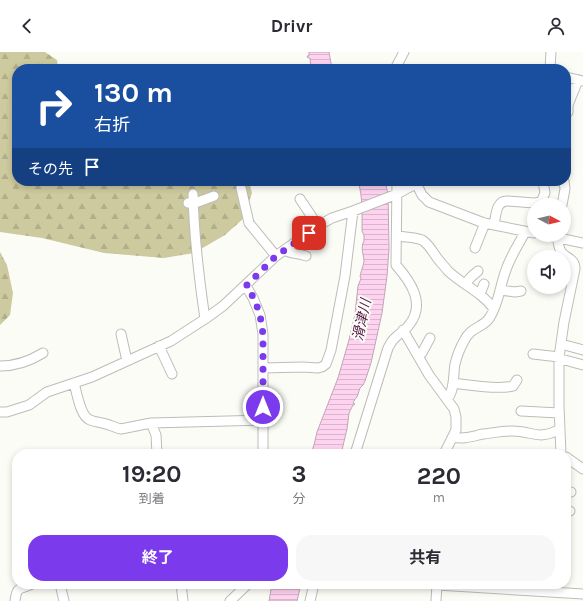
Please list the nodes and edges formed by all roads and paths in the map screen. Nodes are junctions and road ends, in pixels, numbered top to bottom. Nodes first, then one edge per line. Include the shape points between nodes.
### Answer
1 (404, 52) edge
2 (552, 52) edge
3 (398, 64) edge
4 (551, 64) edge
5 (571, 78) edge
6 (581, 80) edge
7 (571, 99) edge
8 (397, 186) edge
9 (411, 186) edge
10 (420, 186) edge
11 (544, 186) edge
12 (565, 186) edge
13 (241, 188) dead end
14 (396, 194) junction
15 (214, 196) dead end
16 (563, 198) edge
17 (300, 199) dead end
18 (355, 211) junction
19 (490, 224) junction
20 (318, 226) junction
21 (527, 232) edge
22 (527, 235) edge
23 (397, 236) junction
24 (571, 240) edge
25 (558, 242) edge
26 (583, 243) edge
27 (475, 248) dead end
28 (284, 250) junction
29 (276, 256) junction
30 (306, 256) dead end
31 (478, 271) dead end
32 (465, 284) junction
33 (484, 284) dead end
34 (246, 286) junction
35 (500, 290) junction
36 (521, 291) dead end
37 (480, 294) junction
38 (494, 309) junction
39 (205, 319) junction
40 (403, 330) junction
41 (121, 334) dead end
42 (430, 338) dead end
43 (561, 344) junction
44 (159, 346) junction
45 (583, 350) edge
46 (43, 353) dead end
47 (533, 354) dead end
48 (418, 356) junction
49 (559, 357) junction
50 (127, 361) junction
51 (0, 366) edge
52 (583, 366) edge
53 (263, 368) junction
54 (172, 374) dead end
55 (517, 380) dead end
56 (74, 383) junction
57 (453, 383) junction
58 (447, 399) junction
59 (521, 411) dead end
60 (0, 412) edge
61 (559, 413) junction
62 (263, 420) junction
63 (150, 423) junction
64 (560, 429) junction
65 (453, 437) junction
66 (157, 449) edge
67 (263, 449) edge
68 (357, 449) edge
69 (447, 449) edge
70 (561, 449) edge
71 (571, 461) edge
72 (583, 469) edge
73 (19, 589) edge
74 (61, 589) edge
75 (182, 589) edge
76 (243, 589) edge
77 (313, 589) edge
78 (437, 589) edge
79 (526, 589) edge
80 (583, 594) edge
81 (14, 601) edge
82 (64, 601) edge
83 (183, 601) edge
84 (230, 601) edge
85 (310, 601) edge
86 (436, 601) edge

1 - 3 street
2 - 4 street
5 - 6 street
6 - 7 street
8 - 14 street
9 - 14 street
10 - 19 street via 422,195 430,202
11 - 19 street via 545,193 541,202 505,200 499,205
12 - 16 street
13 - 29 street via 249,223
14 - 18 street
14 - 23 street
15 - 39 street via 192,200 199,283
17 - 20 street
18 - 20 street via 332,218
18 - 53 street via 331,350 326,364 318,368
19 - 21 street
19 - 27 street
20 - 28 street
22 - 35 street via 507,266
23 - 32 street via 421,240 431,248 450,272
23 - 40 street via 396,265 417,298 413,319
24 - 26 street
25 - 43 street via 562,253 575,265
28 - 29 street
28 - 30 street
29 - 34 street
31 - 32 street
32 - 37 street
33 - 37 street
34 - 39 street
34 - 53 street via 260,315
35 - 36 street
35 - 38 street
37 - 38 street
38 - 57 street via 490,318 469,333 464,340 455,365
39 - 44 street
40 - 48 street
40 - 68 street via 392,340 388,348
41 - 50 street
42 - 48 street
43 - 45 street
43 - 49 street
44 - 50 street
44 - 54 street
46 - 51 street via 23,363
47 - 49 street
48 - 58 street
49 - 52 street
49 - 61 street
50 - 56 street
53 - 62 street
55 - 57 street via 513,386 502,388
56 - 60 street via 47,392 29,405
56 - 63 street via 82,412 87,419 120,429
57 - 58 street
58 - 65 street via 456,417
59 - 61 street
61 - 64 street
62 - 63 street
62 - 67 street
63 - 66 street via 156,435
64 - 65 street via 539,435 512,431 464,439
64 - 70 street
65 - 69 street
71 - 72 street
73 - 81 street
74 - 82 street
75 - 83 street
76 - 84 street
77 - 85 street
78 - 86 street
79 - 80 street

